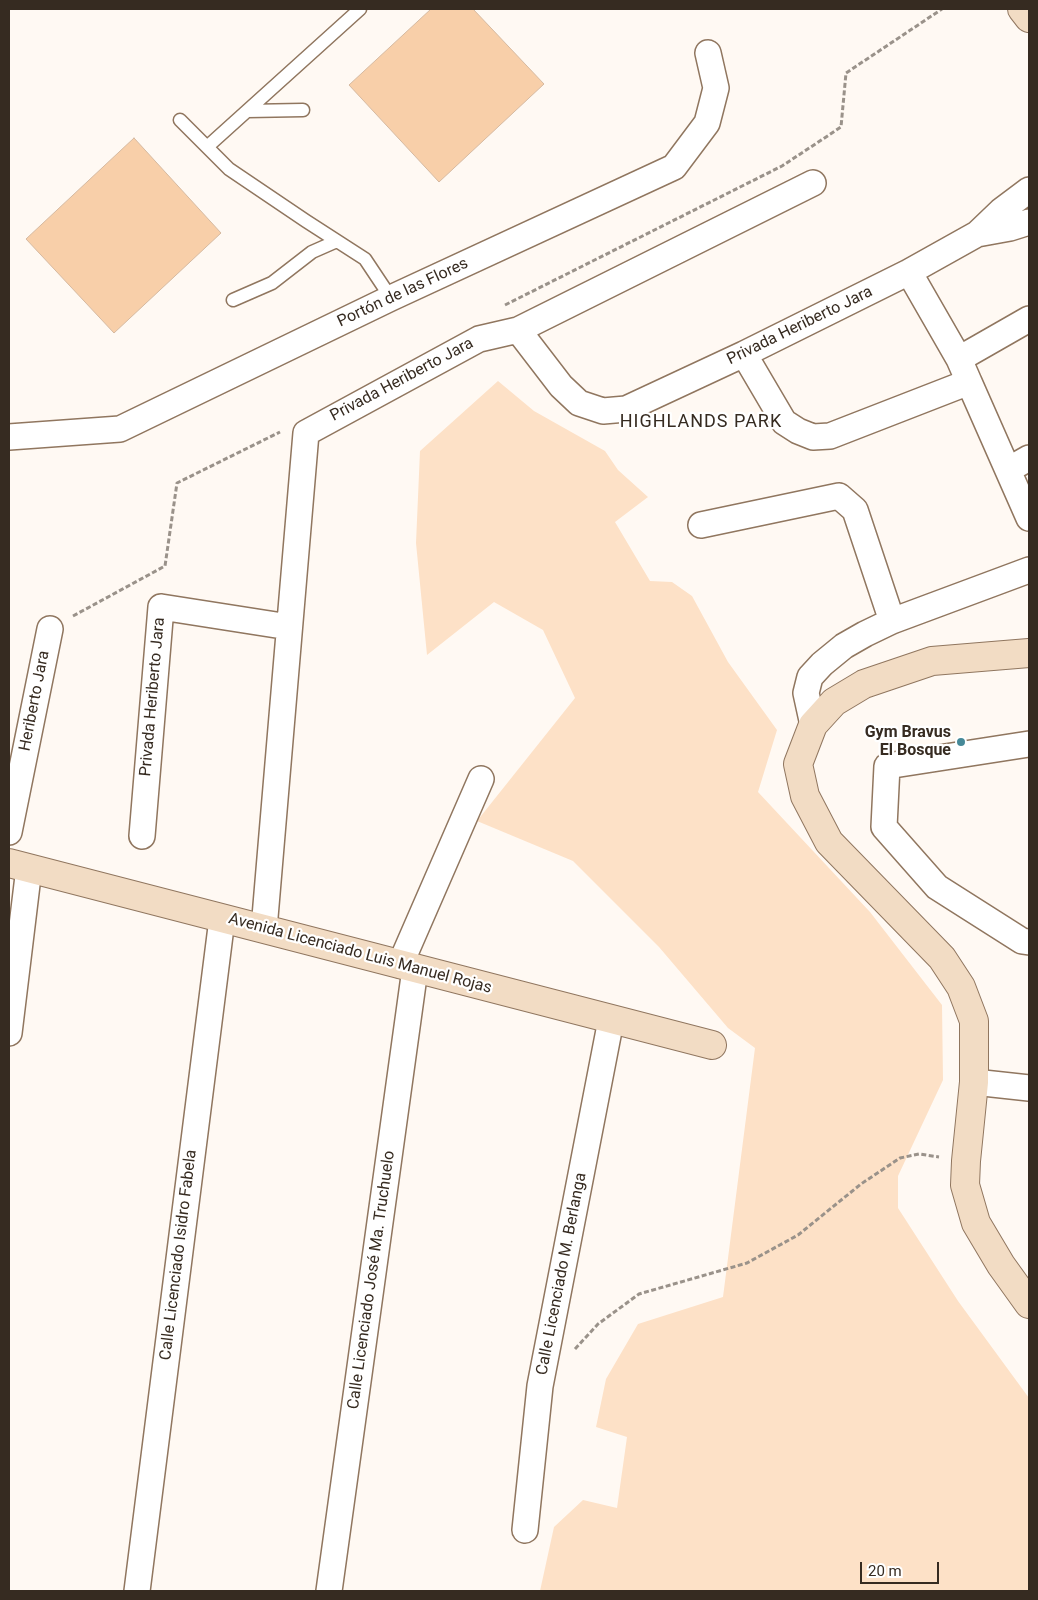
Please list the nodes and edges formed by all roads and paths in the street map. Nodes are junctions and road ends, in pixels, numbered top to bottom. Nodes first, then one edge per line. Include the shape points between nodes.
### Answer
1 (360, 9) edge
2 (1022, 9) edge
3 (1029, 18) edge
4 (708, 53) dead end
5 (303, 110) dead end
6 (247, 111) junction
7 (180, 120) dead end
8 (208, 147) junction
9 (813, 183) dead end
10 (1029, 190) edge
11 (1029, 222) edge
12 (977, 234) junction
13 (337, 241) junction
14 (910, 272) junction
15 (391, 298) junction
16 (233, 300) dead end
17 (1029, 319) edge
18 (518, 330) junction
19 (744, 354) junction
20 (959, 359) junction
21 (969, 382) junction
22 (9, 437) edge
23 (1029, 458) edge
24 (1008, 470) junction
25 (1029, 518) edge
26 (701, 525) dead end
27 (1029, 570) edge
28 (892, 622) junction
29 (289, 627) junction
30 (50, 628) dead end
31 (1029, 653) edge
32 (814, 725) junction
33 (1029, 744) edge
34 (481, 779) dead end
35 (9, 832) edge
36 (142, 836) dead end
37 (19, 866) edge
38 (222, 918) junction
39 (264, 929) junction
40 (1029, 942) edge
41 (407, 967) junction
42 (611, 1020) junction
43 (9, 1034) edge
44 (712, 1045) dead end
45 (974, 1082) junction
46 (1029, 1088) edge
47 (966, 1161) junction
48 (1029, 1304) edge
49 (572, 1352) dead end
50 (525, 1530) dead end
51 (137, 1591) edge
52 (329, 1591) edge

1 - 6 lane
2 - 3 main road
4 - 15 street, Portón de las Flores via 716,88 707,122 674,167
5 - 6 lane
6 - 8 lane
7 - 8 lane
8 - 13 lane via 229,169
9 - 18 street
10 - 12 street, Privada Heriberto Jara
11 - 12 street, Privada Heriberto Jara
12 - 14 street, Privada Heriberto Jara
13 - 15 lane via 366,259
13 - 16 lane via 312,252 272,283
14 - 19 street, Privada Heriberto Jara
14 - 20 street
15 - 22 street, Portón de las Flores via 120,429
17 - 20 street
18 - 19 street, Privada Heriberto Jara via 561,386 579,403 603,411 626,409
18 - 29 street, Privada Heriberto Jara via 479,339 306,433
19 - 21 street via 784,422 813,437 830,436
20 - 21 street
21 - 24 street
23 - 24 street
24 - 25 street
26 - 28 street via 839,496 855,510
27 - 28 street
28 - 32 street via 844,646 810,677 806,693
29 - 36 street, Privada Heriberto Jara via 161,607
29 - 39 street
30 - 35 street, Heriberto Jara
31 - 32 main road via 932,661 864,684 834,702
32 - 45 main road via 798,764 805,796 829,842 942,958 961,987 974,1022
33 - 40 street via 887,766 884,827 937,887 1022,941
34 - 41 street, Calle Licenciado José Ma. Truchuelo
37 - 38 main road, Avenida Licenciado Luis Manuel Rojas
37 - 43 street
38 - 39 main road, Avenida Licenciado Luis Manuel Rojas
38 - 51 street, Calle Licenciado Isidro Fabela
39 - 41 main road, Avenida Licenciado Luis Manuel Rojas
41 - 42 main road, Avenida Licenciado Luis Manuel Rojas
41 - 52 street, Calle Licenciado José Ma. Truchuelo
42 - 44 main road, Avenida Licenciado Luis Manuel Rojas
42 - 50 street, Calle Licenciado M. Berlanga via 540,1386
45 - 46 street
45 - 47 main road
47 - 48 main road via 965,1185 976,1223
47 - 49 path via 919,1154 900,1158 861,1184 798,1235 747,1263 640,1294 598,1324

